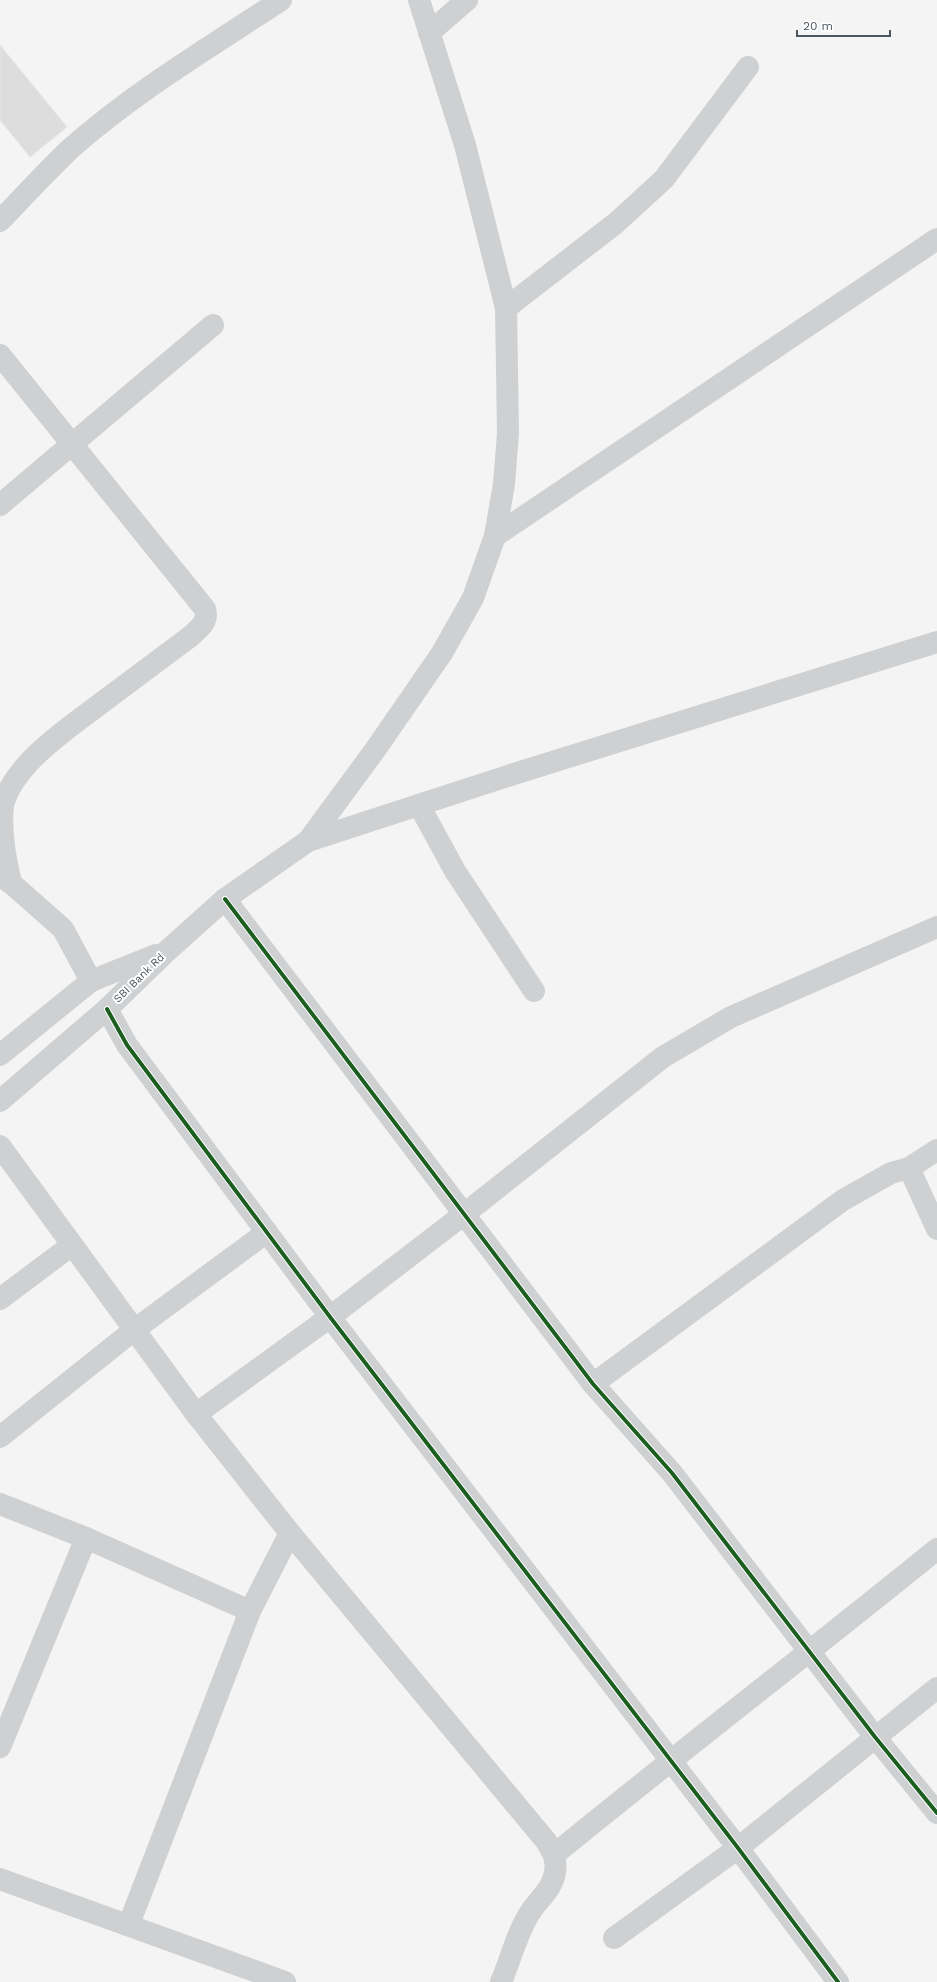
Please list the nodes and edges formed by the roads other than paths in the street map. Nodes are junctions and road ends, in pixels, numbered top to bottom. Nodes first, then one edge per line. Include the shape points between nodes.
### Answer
1 (281, 0) edge
2 (419, 0) edge
3 (467, 0) edge
4 (429, 33) junction
5 (748, 68) dead end
6 (0, 221) edge
7 (937, 239) edge
8 (506, 308) junction
9 (213, 325) dead end
10 (0, 355) edge
11 (72, 445) junction
12 (0, 505) edge
13 (496, 536) junction
14 (937, 642) edge
15 (419, 805) junction
16 (308, 841) junction
17 (6, 880) edge
18 (225, 899) junction
19 (937, 926) edge
20 (167, 951) junction
21 (92, 981) junction
22 (534, 991) dead end
23 (107, 1009) junction
24 (0, 1055) edge
25 (0, 1101) edge
26 (0, 1146) edge
27 (937, 1150) edge
28 (909, 1168) junction
29 (463, 1215) junction
30 (937, 1229) edge
31 (266, 1232) junction
32 (72, 1245) junction
33 (0, 1299) edge
34 (330, 1317) junction
35 (134, 1330) junction
36 (593, 1384) junction
37 (196, 1414) junction
38 (0, 1437) edge
39 (0, 1504) edge
40 (290, 1533) junction
41 (86, 1538) junction
42 (937, 1549) edge
43 (250, 1610) junction
44 (811, 1651) junction
45 (937, 1688) edge
46 (875, 1737) junction
47 (0, 1746) edge
48 (670, 1760) junction
49 (937, 1814) edge
50 (738, 1848) junction
51 (555, 1854) junction
52 (0, 1879) edge
53 (129, 1924) junction
54 (614, 1938) dead end
55 (285, 1982) edge
56 (501, 1982) edge
57 (838, 1982) edge

1 - 6 street via 112,115 70,149
2 - 4 street
3 - 4 street
4 - 8 street via 465,146
5 - 8 street via 664,179 616,223
7 - 13 street
8 - 13 street via 508,433
9 - 11 street
10 - 11 street
11 - 12 street
11 - 17 street via 205,609 207,615 206,621 191,636 37,755 10,787 2,806 1,827
13 - 16 street via 473,598 442,654
14 - 15 street
15 - 16 street
15 - 22 street via 455,871
16 - 18 street
17 - 21 street via 63,929
18 - 20 street
18 - 29 street
19 - 29 street via 731,1017 662,1057
20 - 21 street, SBI Bank Rd
20 - 23 street, SBI Bank Rd
21 - 24 street, SBI Bank Rd
23 - 25 street, SBI Bank Rd
23 - 31 street via 127,1045
26 - 32 street
27 - 28 street
28 - 30 street
28 - 36 street via 891,1173 843,1200
29 - 34 street
29 - 36 street
31 - 34 street
31 - 35 street
32 - 33 street
32 - 35 street
34 - 37 street
34 - 48 street
35 - 37 street
35 - 38 street
36 - 44 street via 672,1473
37 - 40 street
39 - 41 street
40 - 43 street
40 - 51 street
41 - 43 street
41 - 47 street
42 - 44 street
43 - 53 street
44 - 46 street
44 - 48 street
45 - 46 street
46 - 49 street
46 - 50 street
48 - 50 street
48 - 51 street
50 - 54 street
50 - 57 street
51 - 56 street via 556,1872 553,1880 527,1918
52 - 53 street
53 - 55 street

